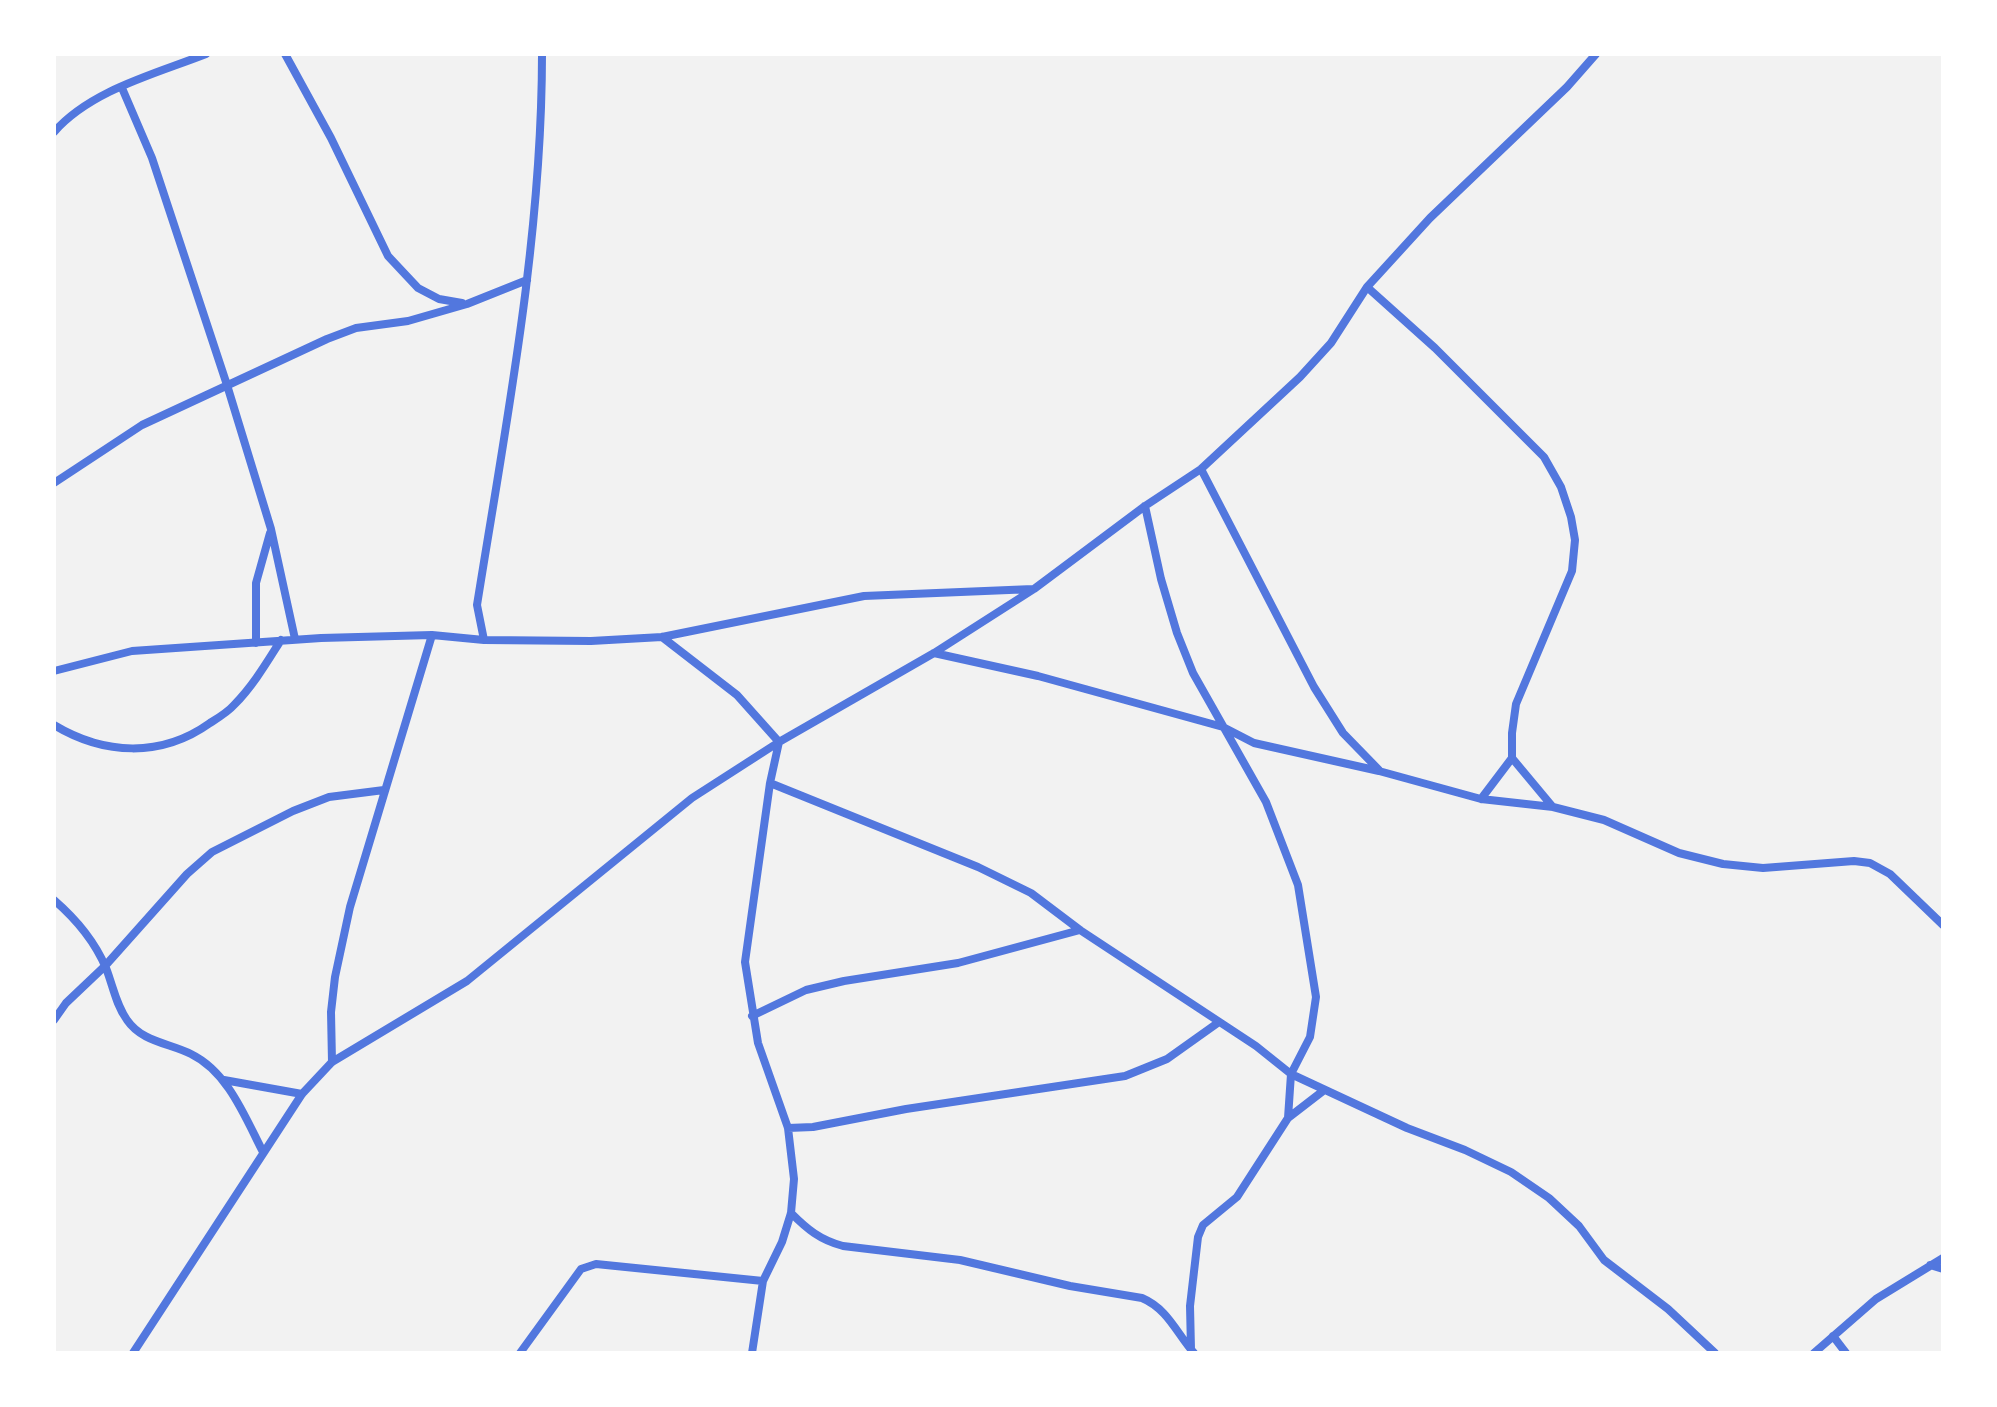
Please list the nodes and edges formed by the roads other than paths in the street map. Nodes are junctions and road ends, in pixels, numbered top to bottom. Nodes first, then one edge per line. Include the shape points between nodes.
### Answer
1 (206, 54) edge
2 (285, 54) edge
3 (542, 54) edge
4 (1596, 54) edge
5 (122, 88) junction
6 (54, 132) edge
7 (527, 280) junction
8 (1367, 287) junction
9 (467, 304) junction
10 (227, 385) junction
11 (1201, 469) junction
12 (54, 483) edge
13 (1145, 506) junction
14 (271, 529) junction
15 (1034, 589) junction
16 (432, 635) junction
17 (662, 637) junction
18 (295, 639) junction
19 (281, 640) junction
20 (484, 640) junction
21 (256, 643) junction
22 (934, 653) junction
23 (54, 671) edge
24 (54, 725) edge
25 (1223, 727) junction
26 (779, 742) junction
27 (1512, 758) junction
28 (1379, 771) junction
29 (770, 783) junction
30 (384, 790) junction
31 (1481, 799) junction
32 (1553, 807) junction
33 (54, 900) edge
34 (1943, 925) edge
35 (1080, 930) junction
36 (105, 966) junction
37 (752, 1016) junction
38 (54, 1020) edge
39 (1219, 1022) junction
40 (332, 1062) junction
41 (1291, 1074) junction
42 (224, 1080) junction
43 (1323, 1091) junction
44 (302, 1094) junction
45 (1288, 1118) junction
46 (788, 1128) junction
47 (263, 1152) junction
48 (791, 1213) junction
49 (1943, 1258) edge
50 (1930, 1265) junction
51 (1943, 1269) edge
52 (763, 1281) junction
53 (1833, 1336) junction
54 (1192, 1351) edge
55 (133, 1353) edge
56 (520, 1353) edge
57 (752, 1353) edge
58 (1715, 1353) edge
59 (1814, 1353) edge
60 (1846, 1353) edge

1 - 5 street
2 - 9 street via 388,256 418,288
3 - 7 street via 542,117
4 - 8 street
5 - 6 street via 69,116
5 - 10 street via 152,158
7 - 9 street
7 - 20 street via 477,605
8 - 11 street via 1331,343 1300,377
8 - 27 street via 1544,457 1571,517 1572,571 1516,704
9 - 10 street via 408,321 356,328
10 - 12 street via 142,425
10 - 14 street
11 - 13 street
11 - 28 street via 1314,687 1343,733
13 - 15 street
13 - 25 street via 1177,633
14 - 18 street
14 - 21 street via 256,583
15 - 17 street via 864,596
15 - 22 street
16 - 18 street
16 - 20 street
16 - 30 street
17 - 20 street
17 - 26 street via 737,695
18 - 19 street
19 - 21 street
19 - 24 street via 233,707 171,744 144,750 115,748 76,738
21 - 23 street via 132,651
22 - 25 street
22 - 26 street
25 - 28 street via 1254,743
25 - 41 street via 1266,802 1298,885 1316,997 1310,1037
26 - 29 street
26 - 40 street via 692,798 467,981
27 - 31 street
27 - 32 street
28 - 31 street
29 - 35 street via 978,867 1031,893
29 - 37 street via 745,962
30 - 36 street via 329,797 212,852
30 - 40 street via 335,977
31 - 32 street
32 - 34 street via 1723,864 1763,868 1870,863 1890,874
33 - 36 street via 82,929
35 - 37 street via 958,963 806,990
35 - 39 street
36 - 38 street
36 - 42 street via 127,1021 141,1034 193,1055
37 - 46 street
39 - 41 street
39 - 46 street via 1167,1059 1125,1076
40 - 44 street
41 - 43 street
41 - 45 street
42 - 44 street
42 - 47 street
43 - 45 street
43 - 58 street via 1511,1172 1549,1198 1604,1260
44 - 47 street
45 - 54 street via 1237,1197 1203,1225 1198,1237 1190,1306
46 - 48 street via 794,1179
47 - 55 street
48 - 52 street
48 - 54 street via 826,1242 960,1260 1142,1298 1171,1320
49 - 50 street
50 - 51 street
50 - 53 street via 1876,1299
52 - 56 street via 596,1264 581,1269
52 - 57 street
53 - 59 street
53 - 60 street

